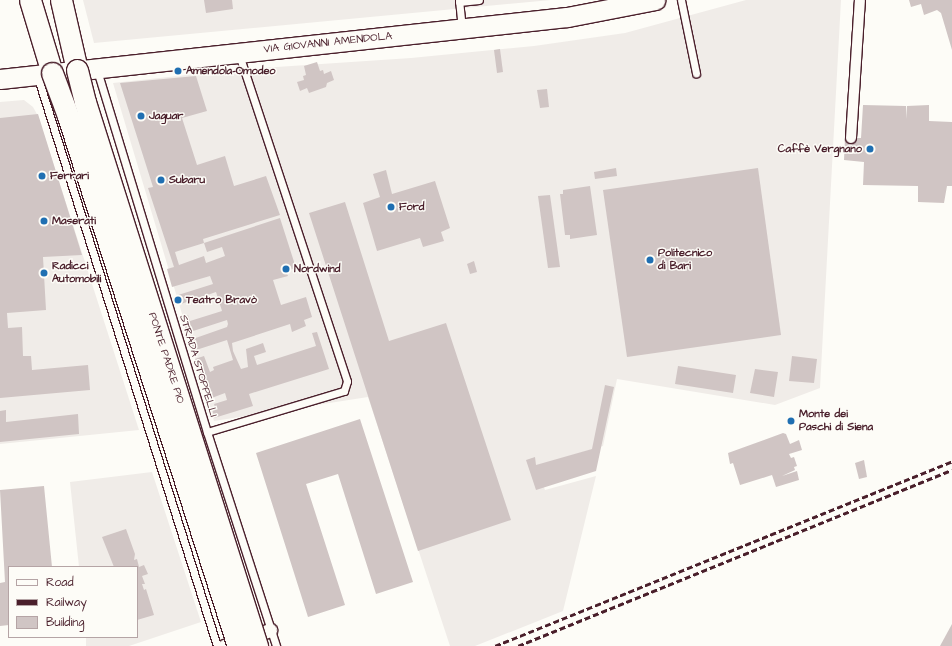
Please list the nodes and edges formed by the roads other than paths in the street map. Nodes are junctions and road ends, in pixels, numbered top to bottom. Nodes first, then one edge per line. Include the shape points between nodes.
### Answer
1 (30, 0) edge
2 (61, 0) edge
3 (479, 0) edge
4 (655, 0) edge
5 (681, 0) edge
6 (860, 0) edge
7 (459, 1) edge
8 (462, 28) junction
9 (239, 53) junction
10 (87, 69) junction
11 (696, 73) dead end
12 (44, 74) junction
13 (0, 79) edge
14 (851, 138) dead end
15 (207, 432) junction
16 (264, 638) edge
17 (217, 646) edge
18 (224, 646) edge
19 (238, 646) edge
20 (276, 646) edge

1 - 12 main road, PONTE PADRE PIO
2 - 10 main road, PONTE PADRE PIO
3 - 7 lane
4 - 8 main road, VIA GIOVANNI AMENDOLA via 625,8 567,17
5 - 11 lane
6 - 14 street
7 - 8 lane
8 - 9 main road, VIA GIOVANNI AMENDOLA
9 - 10 main road, VIA GIOVANNI AMENDOLA
9 - 15 lane via 347,381 344,392
10 - 12 main road, VIA GIOVANNI AMENDOLA
10 - 15 lane, STRADA STOPPELLI
10 - 16 main road, PONTE PADRE PIO, bridge via 85,102
12 - 13 main road, VIA GIOVANNI AMENDOLA
12 - 17 lane
12 - 19 main road, PONTE PADRE PIO, bridge via 68,116
15 - 16 lane, STRADA STOPPELLI
16 - 18 street
16 - 20 lane, STRADA STOPPELLI

